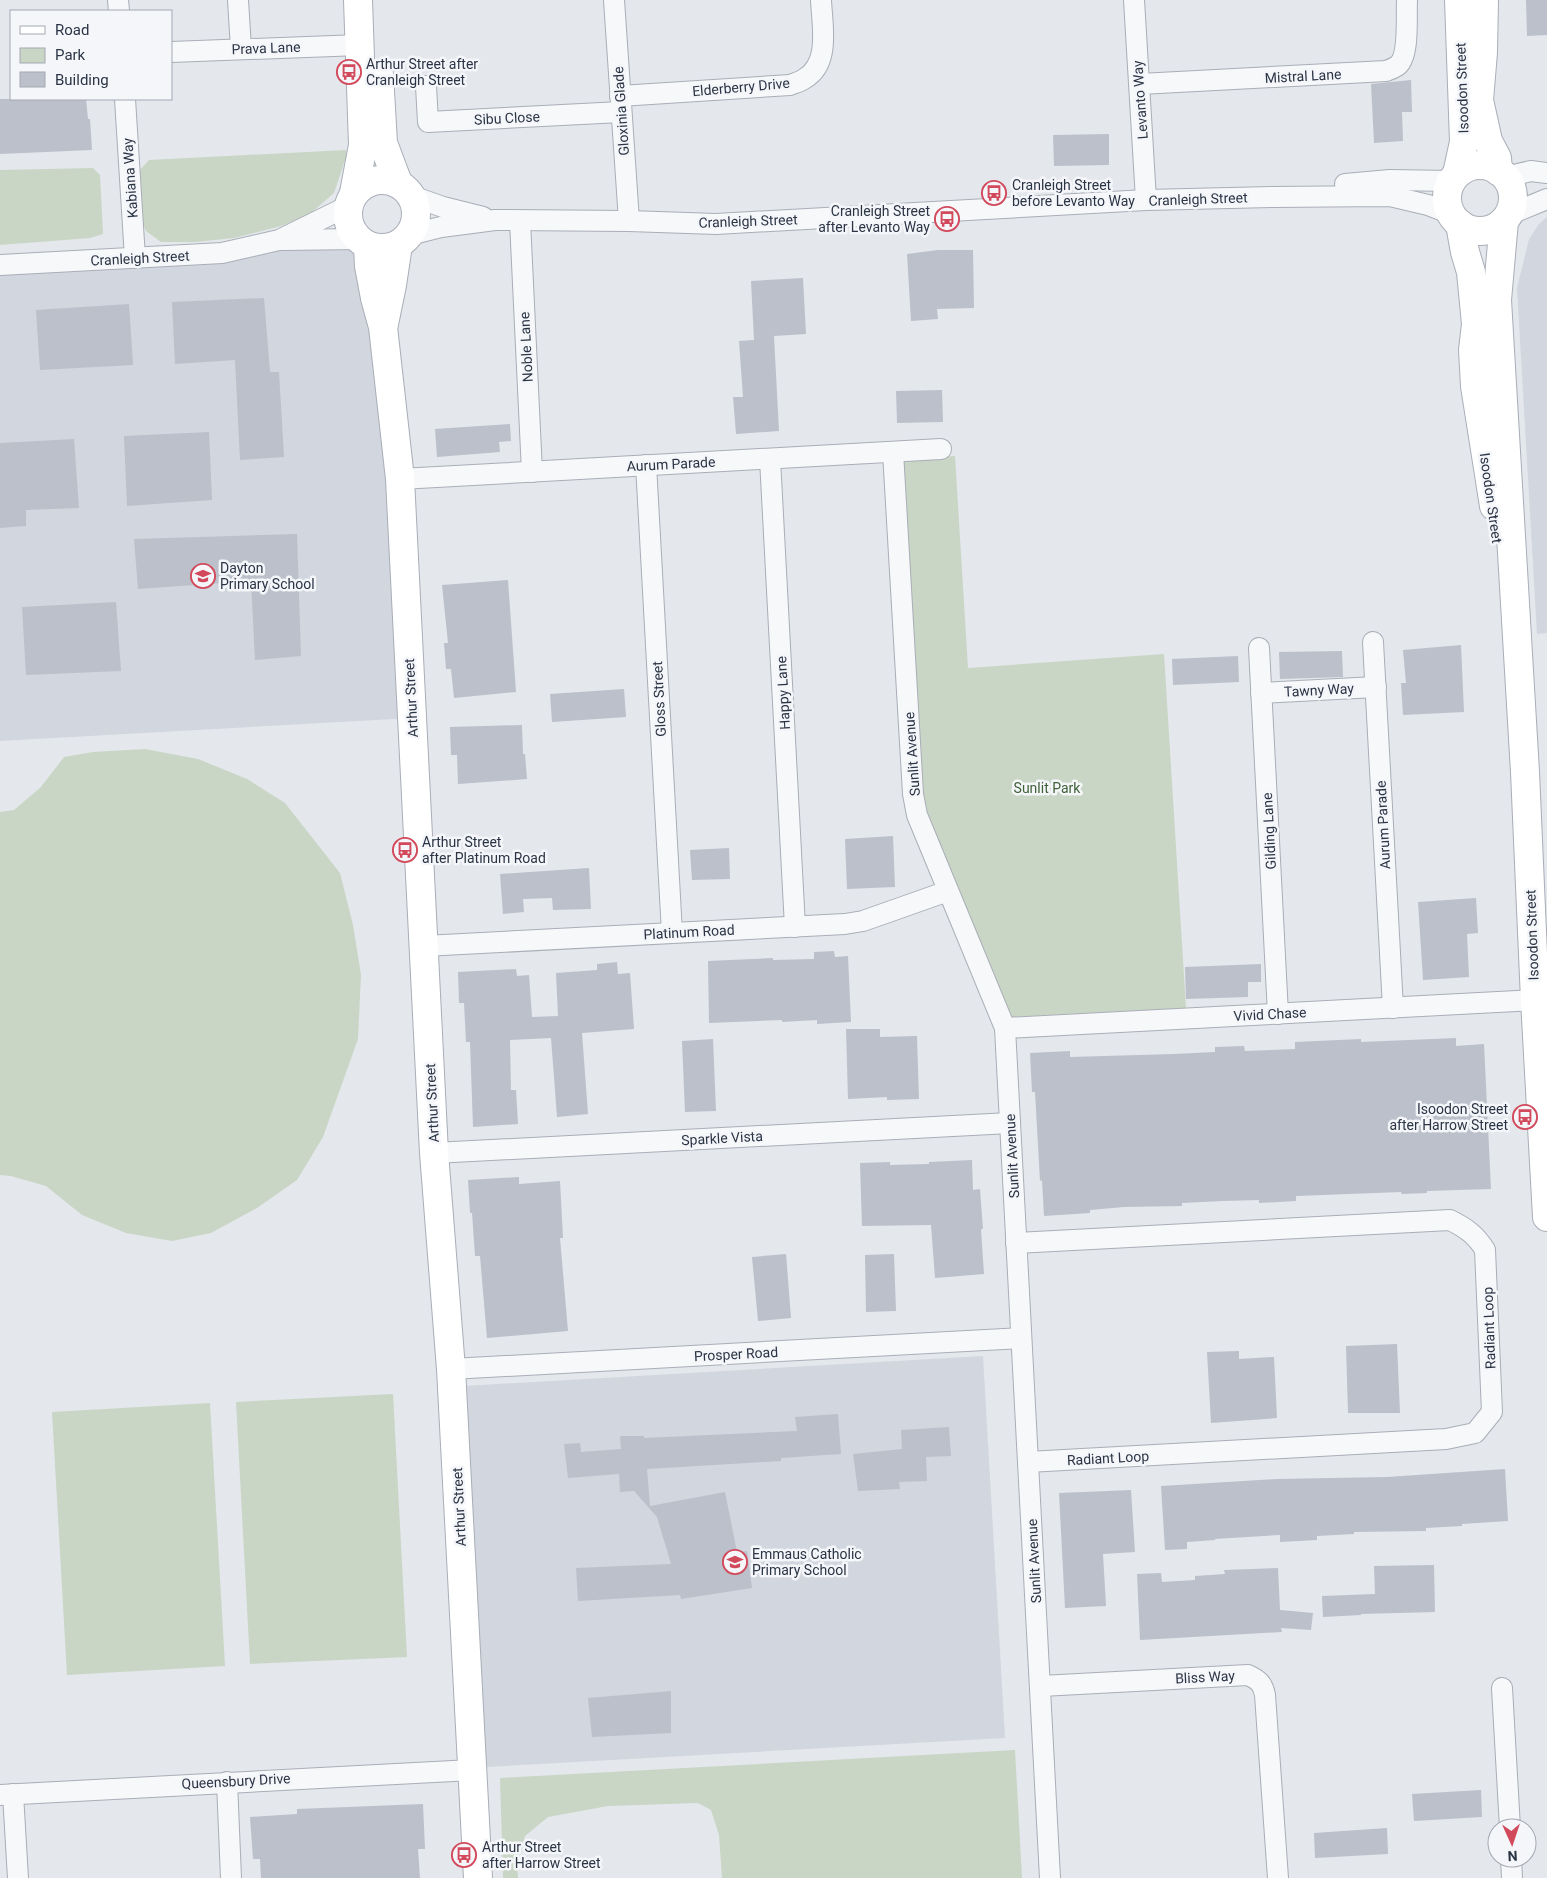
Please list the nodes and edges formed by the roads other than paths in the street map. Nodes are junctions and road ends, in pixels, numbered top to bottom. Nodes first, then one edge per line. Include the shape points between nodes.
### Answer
1 (238, 0) edge
2 (358, 0) edge
3 (374, 0) edge
4 (614, 0) edge
5 (821, 0) edge
6 (1134, 0) edge
7 (1407, 0) edge
8 (1459, 0) edge
9 (1484, 0) edge
10 (360, 45) junction
11 (241, 49) junction
12 (172, 52) edge
13 (1140, 84) junction
14 (426, 86) dead end
15 (125, 100) edge
16 (621, 104) junction
17 (1547, 173) edge
18 (1502, 174) junction
19 (1454, 178) junction
20 (405, 190) junction
21 (1272, 197) junction
22 (1547, 199) edge
23 (351, 200) junction
24 (1146, 200) junction
25 (1506, 218) junction
26 (1455, 219) junction
27 (495, 220) junction
28 (520, 221) junction
29 (629, 221) junction
30 (278, 240) junction
31 (404, 240) junction
32 (363, 242) junction
33 (136, 258) junction
34 (0, 265) edge
35 (383, 328) junction
36 (941, 449) dead end
37 (893, 452) junction
38 (770, 459) junction
39 (646, 466) junction
40 (532, 472) junction
41 (400, 479) junction
42 (1374, 642) dead end
43 (1259, 648) dead end
44 (1376, 687) junction
45 (1261, 693) junction
46 (1525, 772) junction
47 (948, 891) junction
48 (795, 927) junction
49 (672, 933) junction
50 (424, 946) junction
51 (1535, 1000) junction
52 (1393, 1008) junction
53 (1278, 1014) junction
54 (1005, 1028) junction
55 (1010, 1123) junction
56 (434, 1153) junction
57 (1547, 1217) edge
58 (1016, 1243) junction
59 (1021, 1338) junction
60 (451, 1369) junction
61 (1028, 1462) junction
62 (1041, 1686) junction
63 (1502, 1688) dead end
64 (472, 1770) junction
65 (227, 1782) junction
66 (7, 1794) edge
67 (1509, 1818) edge
68 (18, 1878) edge
69 (231, 1878) edge
70 (478, 1878) edge
71 (1050, 1878) edge
72 (1278, 1878) edge

1 - 11 street
2 - 10 street
3 - 20 street via 383,142
4 - 16 street, Gloxinia Glade
5 - 16 street, Elderberry Drive via 821,57 815,70 805,79 790,85
6 - 13 street, Levanto Way
7 - 13 street, Mistral Lane via 1406,49 1397,66 1386,71
8 - 19 street, Isoodon Street via 1464,142
9 - 18 street, Isoodon Street via 1479,100 1488,140
10 - 11 street, Prava Lane
10 - 23 street via 363,145
11 - 12 street, Prava Lane
13 - 24 street, Levanto Way
14 - 16 street, Sibu Close via 428,122
15 - 33 street, Kabiana Way
16 - 29 street, Gloxinia Glade
17 - 18 street
18 - 19 street via 1490,167 1473,166
18 - 25 street, Isoodon Street via 1512,193
19 - 21 street, Cranleigh Street via 1316,185
19 - 26 street, Isoodon Street via 1447,198
20 - 23 street via 387,180 375,180 363,185
20 - 27 street, Cranleigh Street via 443,207
20 - 31 street via 417,216 413,229
21 - 24 street, Cranleigh Street
21 - 26 street, Cranleigh Street via 1390,196 1428,205
22 - 25 street
23 - 30 street, Cranleigh Street
23 - 32 street via 350,228
24 - 29 street, Cranleigh Street via 716,224
25 - 26 street via 1492,228 1479,231
25 - 46 street, Isoodon Street via 1497,300
26 - 46 street, Isoodon Street via 1471,272 1476,324 1475,386 1499,537 1500,630
27 - 28 street, Cranleigh Street
27 - 31 street, Cranleigh Street via 441,227
28 - 29 street, Cranleigh Street
28 - 40 street, Noble Lane
30 - 32 street, Cranleigh Street
30 - 33 street, Cranleigh Street via 222,253
31 - 32 street via 383,248
31 - 35 street, Arthur Street
32 - 35 street, Arthur Street
33 - 34 street, Cranleigh Street
35 - 41 street, Arthur Street
36 - 37 street, Aurum Parade
37 - 38 street, Aurum Parade
37 - 47 street, Sunlit Avenue via 914,794 917,814
38 - 39 street, Aurum Parade
38 - 48 street, Happy Lane
39 - 40 street, Aurum Parade
39 - 49 street, Gloss Street
40 - 41 street, Aurum Parade
41 - 50 street, Arthur Street
42 - 44 street, Aurum Parade
43 - 45 street, Gilding Lane
44 - 45 street, Tawny Way
44 - 52 street, Aurum Parade
45 - 53 street, Gilding Lane
46 - 51 street, Isoodon Street
47 - 48 street, Platinum Road via 863,921
47 - 54 street, Sunlit Avenue
48 - 49 street, Platinum Road
49 - 50 street, Platinum Road
50 - 56 street, Arthur Street
51 - 52 street, Vivid Chase
51 - 57 street, Isoodon Street
52 - 53 street, Vivid Chase
53 - 54 street, Vivid Chase
54 - 55 street, Sunlit Avenue
55 - 56 street, Sparkle Vista
55 - 58 street, Sunlit Avenue
56 - 60 street, Arthur Street
58 - 59 street, Sunlit Avenue
58 - 61 street, Radiant Loop via 1450,1220 1479,1239 1485,1250 1492,1412 1475,1434 1446,1440
59 - 60 street, Prosper Road
59 - 61 street, Sunlit Avenue
60 - 64 street, Arthur Street
61 - 62 street, Sunlit Avenue
62 - 71 street, Sunlit Avenue
62 - 72 street, Bliss Way via 1248,1675 1257,1679 1263,1685 1265,1695
63 - 67 street
64 - 65 street, Queensbury Drive
64 - 70 street, Arthur Street
65 - 66 street, Queensbury Drive
65 - 69 street
66 - 68 street

